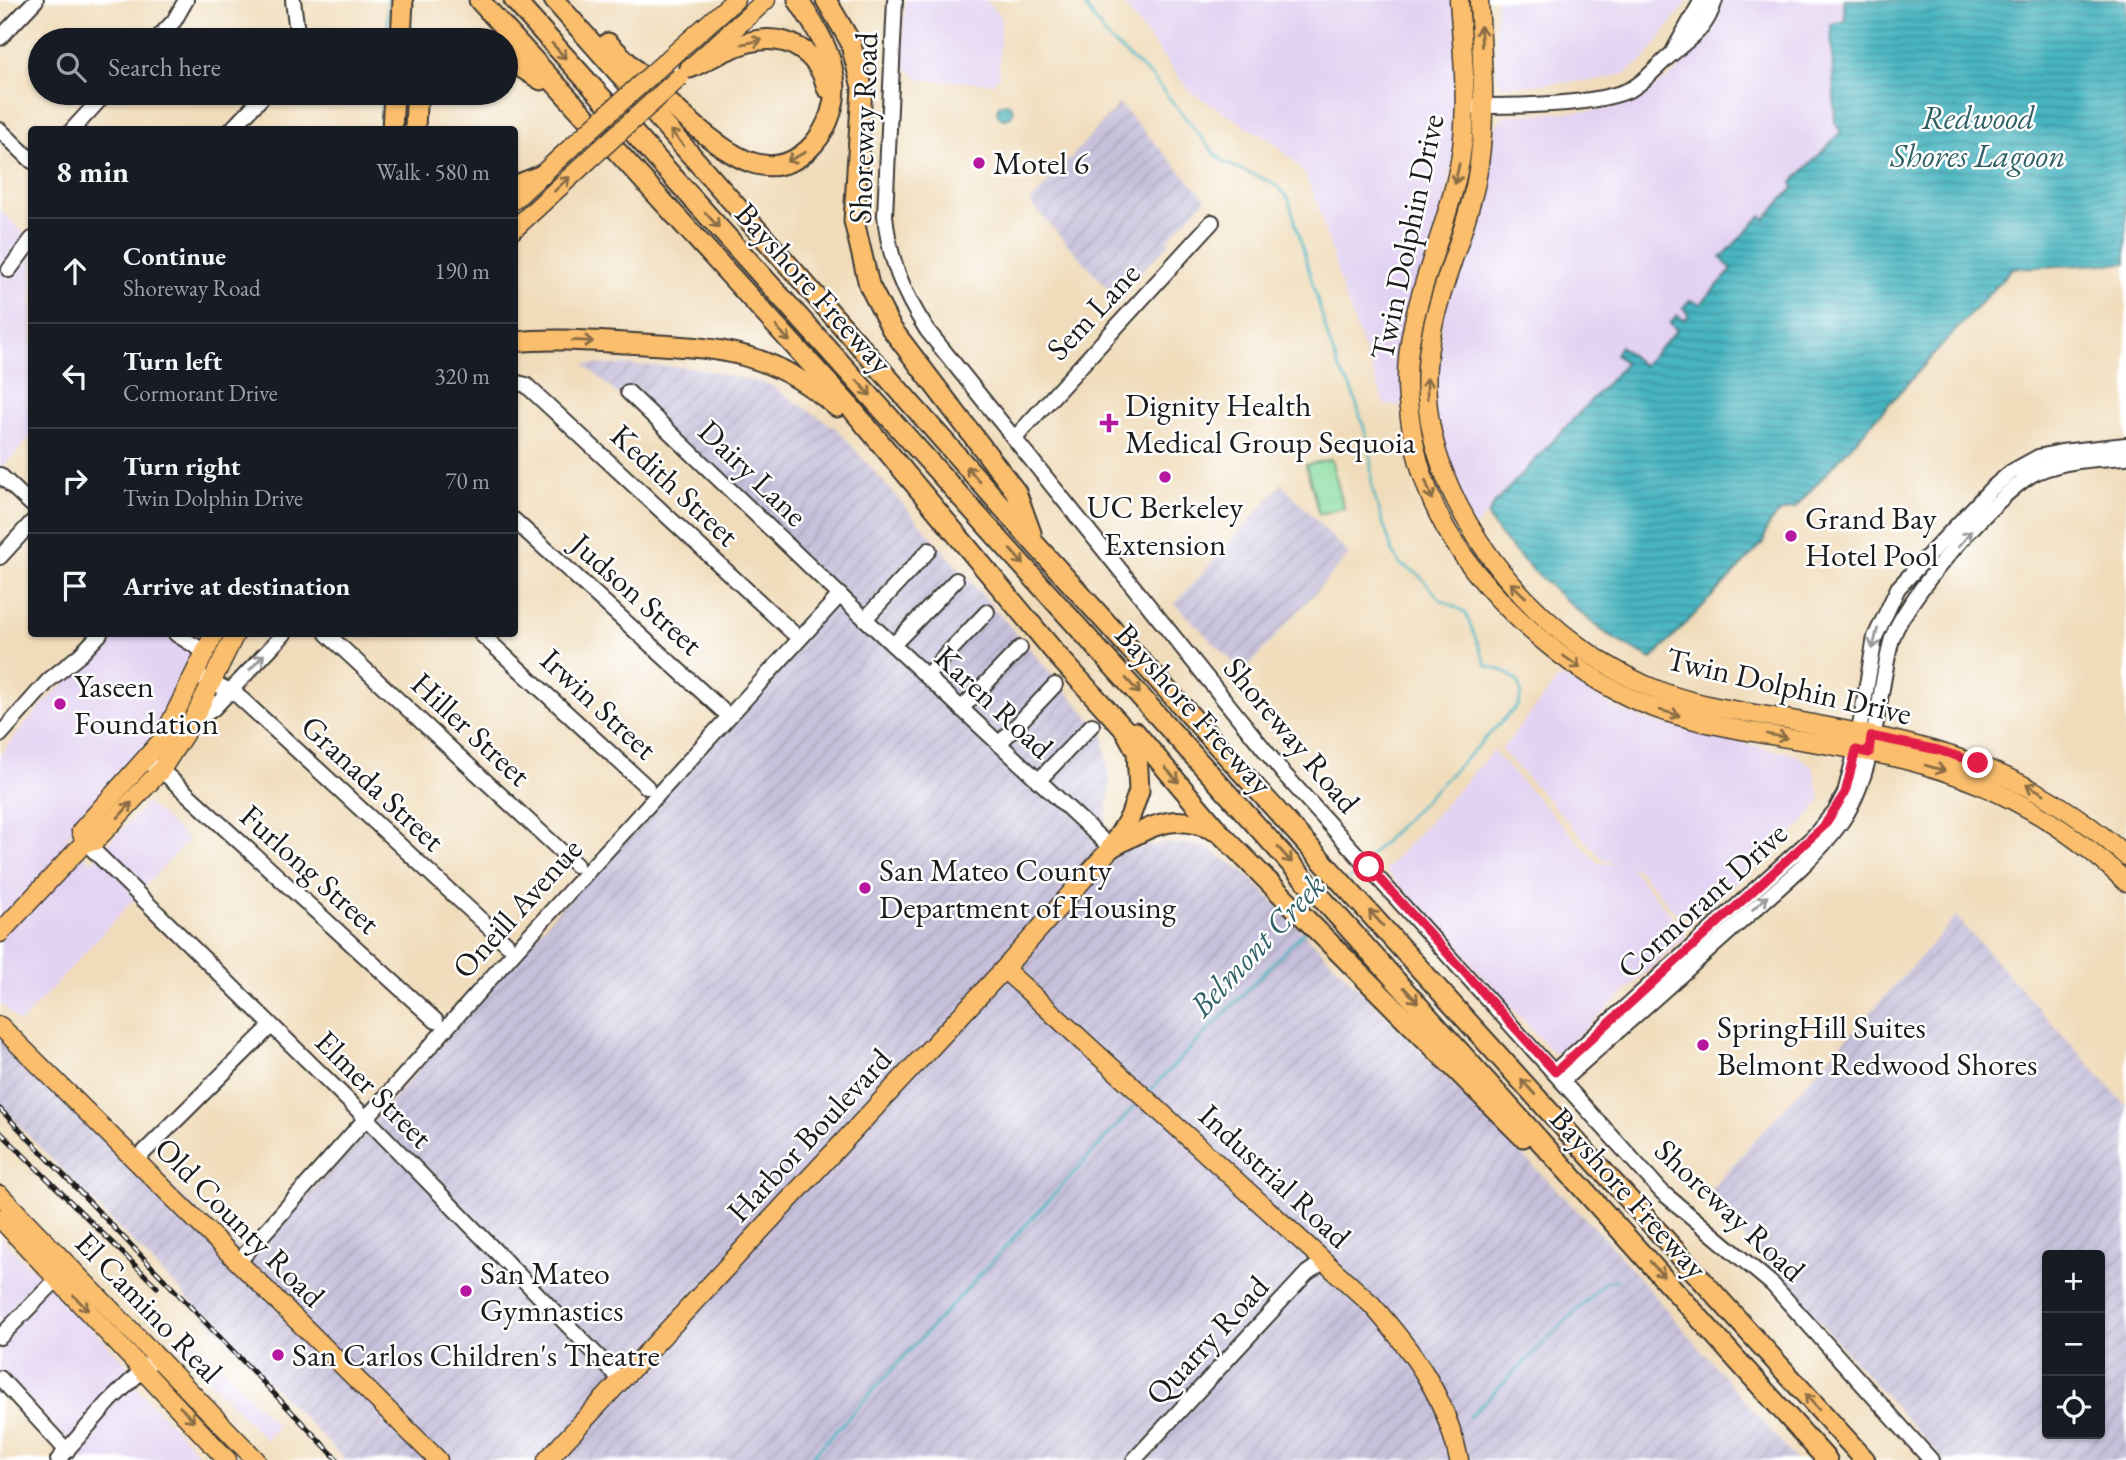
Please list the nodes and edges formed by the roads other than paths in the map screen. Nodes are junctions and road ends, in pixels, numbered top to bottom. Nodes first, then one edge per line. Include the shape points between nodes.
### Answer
1 (36, 0) edge
2 (186, 0) edge
3 (293, 0) edge
4 (403, 0) edge
5 (479, 0) edge
6 (514, 0) edge
7 (554, 0) edge
8 (563, 0) edge
9 (734, 0) edge
10 (766, 0) edge
11 (798, 0) edge
12 (826, 0) edge
13 (895, 0) edge
14 (1459, 0) edge
15 (1479, 0) edge
16 (1702, 0) edge
17 (1715, 0) edge
18 (167, 28) edge
19 (296, 28) edge
20 (402, 28) edge
21 (504, 28) edge
22 (0, 38) edge
23 (518, 43) edge
24 (1673, 52) junction
25 (518, 64) edge
26 (685, 72) junction
27 (95, 105) edge
28 (255, 105) edge
29 (394, 105) edge
30 (416, 105) edge
31 (1485, 106) junction
32 (575, 107) junction
33 (1466, 107) junction
34 (827, 124) junction
35 (76, 126) edge
36 (235, 126) edge
37 (393, 126) edge
38 (415, 126) edge
39 (0, 130) edge
40 (28, 157) edge
41 (542, 175) junction
42 (518, 184) edge
43 (518, 196) edge
44 (1212, 222) dead end
45 (518, 225) edge
46 (28, 244) edge
47 (9, 270) dead end
48 (518, 342) edge
49 (518, 383) edge
50 (628, 391) dead end
51 (1015, 439) junction
52 (877, 441) junction
53 (2126, 444) edge
54 (2126, 457) edge
55 (0, 475) edge
56 (28, 501) edge
57 (518, 524) edge
58 (28, 527) edge
59 (1035, 544) junction
60 (929, 550) dead end
61 (0, 557) edge
62 (956, 580) dead end
63 (840, 595) junction
64 (987, 612) dead end
65 (865, 619) junction
66 (792, 632) dead end
67 (97, 637) edge
68 (181, 637) edge
69 (212, 637) edge
70 (234, 637) edge
71 (281, 637) edge
72 (330, 637) edge
73 (484, 637) edge
74 (893, 645) junction
75 (1020, 648) dead end
76 (205, 652) junction
77 (1057, 655) junction
78 (194, 673) junction
79 (926, 676) junction
80 (212, 681) junction
81 (1055, 685) dead end
82 (231, 690) junction
83 (961, 709) junction
84 (722, 710) dead end
85 (192, 722) junction
86 (1092, 725) dead end
87 (0, 735) edge
88 (1864, 743) junction
89 (999, 744) junction
90 (145, 761) junction
91 (161, 770) junction
92 (1038, 781) junction
93 (647, 787) dead end
94 (1221, 834) junction
95 (85, 842) junction
96 (1111, 848) junction
97 (2126, 856) edge
98 (576, 865) dead end
99 (2126, 882) edge
100 (0, 933) edge
101 (508, 944) dead end
102 (1004, 969) junction
103 (436, 1021) dead end
104 (0, 1026) edge
105 (271, 1026) junction
106 (1559, 1076) junction
107 (367, 1119) junction
108 (136, 1160) junction
109 (0, 1195) edge
110 (0, 1218) edge
111 (1611, 1218) junction
112 (239, 1261) junction
113 (1323, 1262) junction
114 (64, 1272) junction
115 (0, 1337) edge
116 (157, 1356) junction
117 (144, 1370) junction
118 (0, 1378) edge
119 (620, 1380) junction
120 (62, 1455) edge
121 (1863, 1457) edge
122 (227, 1460) edge
123 (256, 1460) edge
124 (438, 1460) edge
125 (547, 1460) edge
126 (1134, 1460) edge
127 (1459, 1460) edge
128 (1827, 1460) edge
129 (1931, 1460) edge

1 - 22 street
2 - 18 street
3 - 19 street
4 - 20 highway
5 - 21 highway
6 -> 111 highway, Bayshore Freeway
59 -> 7 highway, Bayshore Freeway
34 -> 8 highway via 816,142 794,160 765,166 739,158 670,102
9 - 41 main road, bridge
10 - 26 main road
11 - 34 highway via 820,37 834,76 834,102
12 - 59 highway via 850,41 862,87 854,221 869,285 891,328 1016,492
13 - 51 street, Shoreway Road via 885,183 888,247 912,307
14 - 33 main road, Twin Dolphin Drive
31 -> 15 main road, Twin Dolphin Drive
16 - 24 street
17 - 24 street via 1696,37
23 - 32 highway
24 - 31 street via 1643,80 1613,96
25 - 32 highway
26 -> 34 highway via 753,40 792,44 813,58 825,79
45 -> 26 main road, bridge
27 - 35 street
28 - 36 street
29 - 37 highway
30 - 38 highway
31 - 33 street
88 -> 31 main road, Twin Dolphin Drive via 1664,693 1605,663 1509,581 1463,520 1431,429 1427,359 1434,312 1475,187
32 -> 52 highway
33 -> 88 main road, Twin Dolphin Drive via 1456,182 1416,307 1407,361 1412,433 1428,489 1447,529 1495,594 1594,679 1625,696 1698,721
39 - 40 street
41 - 42 highway
41 - 43 main road
44 - 51 street, Sem Lane
46 - 47 street
48 -> 52 highway via 584,341 744,354 806,383
49 - 66 street, Kedith Street
50 - 63 street, Dairy Lane
51 - 106 street, Shoreway Road via 1255,740
52 - 77 highway
53 -> 88 street via 2061,452 2027,463 1991,489 1898,588 1883,613 1873,644
88 -> 54 street via 1903,611 2001,496 2050,467
55 - 56 street
57 - 84 street, Judson Street
58 - 61 street
121 -> 59 highway, Bayshore Freeway
60 - 65 street
62 - 74 street
63 - 65 street, Karen Road
63 - 107 street, Oneill Avenue
64 - 79 street
65 - 74 street, Karen Road
67 - 87 street via 49,680
68 - 76 street
69 - 76 main road
70 - 80 main road
82 -> 71 street
72 - 98 street, Hiller Street
73 - 93 street, Irwin Street
74 - 79 street, Karen Road
75 - 83 street
76 - 78 main road
77 -> 94 highway via 1101,695
77 - 96 highway via 1125,730 1137,752 1139,791
78 - 80 street, Granada Street
78 - 90 main road via 168,730
79 - 83 street, Karen Road
80 - 82 street, Granada Street
80 - 85 main road
81 - 89 street
82 - 85 street
82 - 101 street, Granada Street
83 - 89 street, Karen Road
85 - 91 main road
86 - 92 street
97 -> 88 main road, Twin Dolphin Drive via 2063,806 2003,773 1938,750
88 -> 99 main road, Twin Dolphin Drive via 2025,806 2078,840
88 - 106 street, Cormorant Drive via 1845,793 1824,826
89 - 92 street, Karen Road
90 - 91 street, Furlong Street
90 - 95 main road via 81,831
95 -> 91 main road via 95,841
91 - 103 street, Furlong Street
92 - 96 street, Karen Road
94 - 96 highway via 1193,822 1166,821
94 - 111 highway via 1514,1129
95 - 100 main road
95 - 105 street, Elmer Street
96 - 102 main road, Harbor Boulevard
102 - 113 main road, Industrial Road
102 - 119 main road, Harbor Boulevard
104 - 108 main road, Old County Road
105 - 107 street, Elmer Street
105 - 108 street
106 - 129 street, Shoreway Road via 1662,1192 1786,1298
107 - 112 street, Oneill Avenue
107 - 119 street, Elmer Street
108 - 112 main road, Old County Road
109 - 114 main road, El Camino Real
110 - 114 main road, El Camino Real
111 -> 128 highway, Bayshore Freeway
112 - 124 main road, Old County Road
113 - 126 street, Quarry Road via 1307,1273
113 - 127 main road, Industrial Road via 1372,1305 1415,1354 1444,1409
114 - 115 street
114 - 116 main road, El Camino Real
114 -> 117 main road, El Camino Real
116 - 117 street
116 - 123 main road, El Camino Real
117 - 120 street
117 -> 122 main road, El Camino Real
118 - 120 street
119 - 125 main road, Harbor Boulevard

